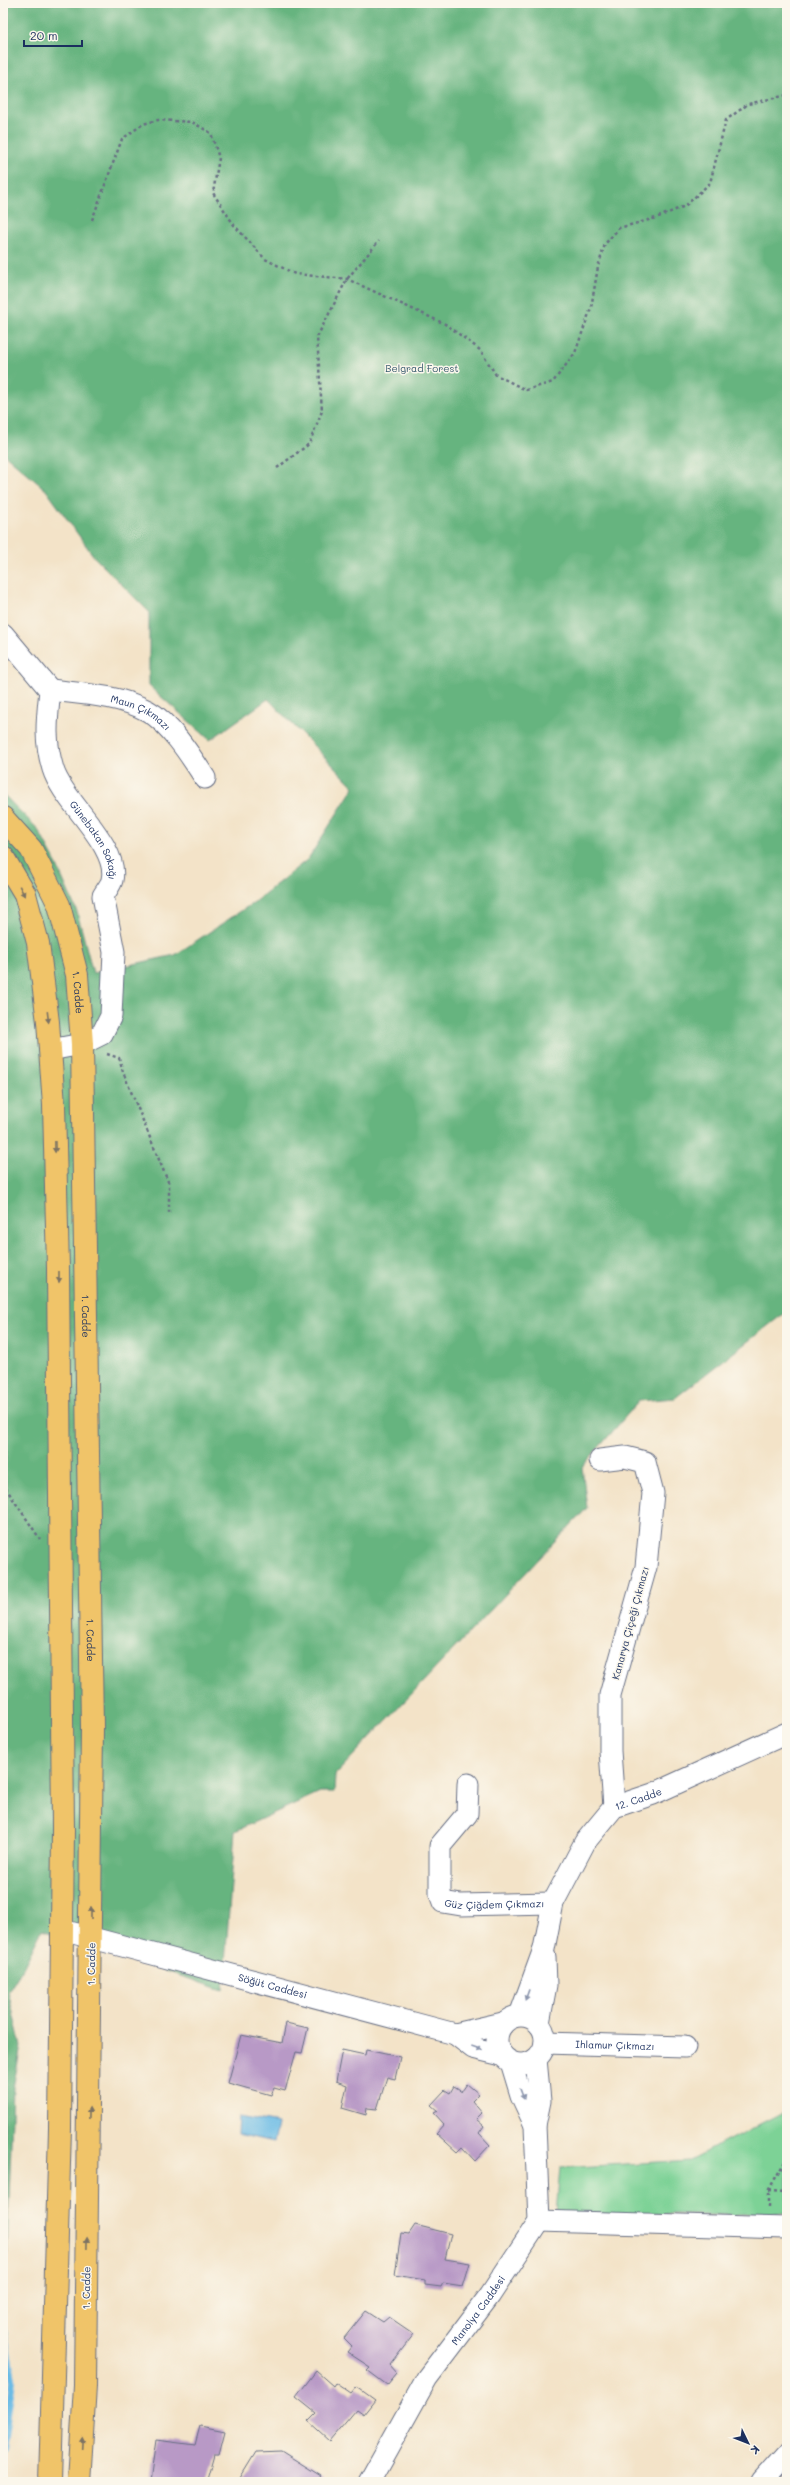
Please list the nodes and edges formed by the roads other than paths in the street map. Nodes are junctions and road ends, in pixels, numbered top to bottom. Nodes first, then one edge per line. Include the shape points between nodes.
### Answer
1 (3, 634) edge
2 (50, 690) junction
3 (205, 778) dead end
4 (3, 818) edge
5 (3, 857) edge
6 (82, 1044) junction
7 (50, 1050) junction
8 (600, 1460) dead end
9 (787, 1732) edge
10 (468, 1784) dead end
11 (614, 1807) junction
12 (553, 1903) junction
13 (62, 1930) junction
14 (91, 1936) junction
15 (521, 2021) junction
16 (455, 2034) junction
17 (685, 2047) dead end
18 (540, 2051) junction
19 (506, 2059) junction
20 (536, 2125) junction
21 (539, 2221) junction
22 (777, 2228) edge
23 (787, 2454) edge
24 (50, 2482) edge
25 (79, 2482) edge
26 (368, 2482) edge
27 (762, 2482) edge

1 - 2 street
2 - 3 street, Maun Çıkmazı via 109,697 149,712 182,742
2 - 6 street, Günebakan Sokağı via 45,734 54,770 104,846 111,863 112,881 103,896 114,952 111,1016 102,1034
4 - 6 main road, 1. Cadde via 31,849 59,906 77,975
5 -> 7 main road via 24,894 38,943
6 - 7 street
14 -> 6 main road, 1. Cadde via 92,1728
7 -> 13 main road via 58,1269
8 - 11 street, Kanarya Çiçeği Çıkmazı via 625,1457 645,1462 653,1493 646,1567 610,1694 610,1751
9 - 11 street, 12. Cadde via 653,1794
10 - 12 street, Güz Çiğdem Çıkmazı via 467,1814 440,1846 440,1894 443,1902 469,1905
11 - 12 street, 12. Cadde via 585,1842
12 - 15 street, 12. Cadde via 544,1949 546,1985
13 - 14 street, Söğüt Caddesi
13 - 24 main road
14 - 16 street, Söğüt Caddesi
25 -> 14 main road, 1. Cadde via 85,2386
15 - 16 street
15 - 18 street via 543,2029
15 - 19 street via 497,2043
16 -> 19 street via 473,2048
17 - 18 street, Ihlamur Çıkmazı
18 - 19 street via 524,2064
18 - 20 street via 540,2101
19 -> 20 street
20 - 21 street
21 - 22 street
21 - 26 street, Manolya Caddesi via 490,2295 427,2378
23 - 27 street

